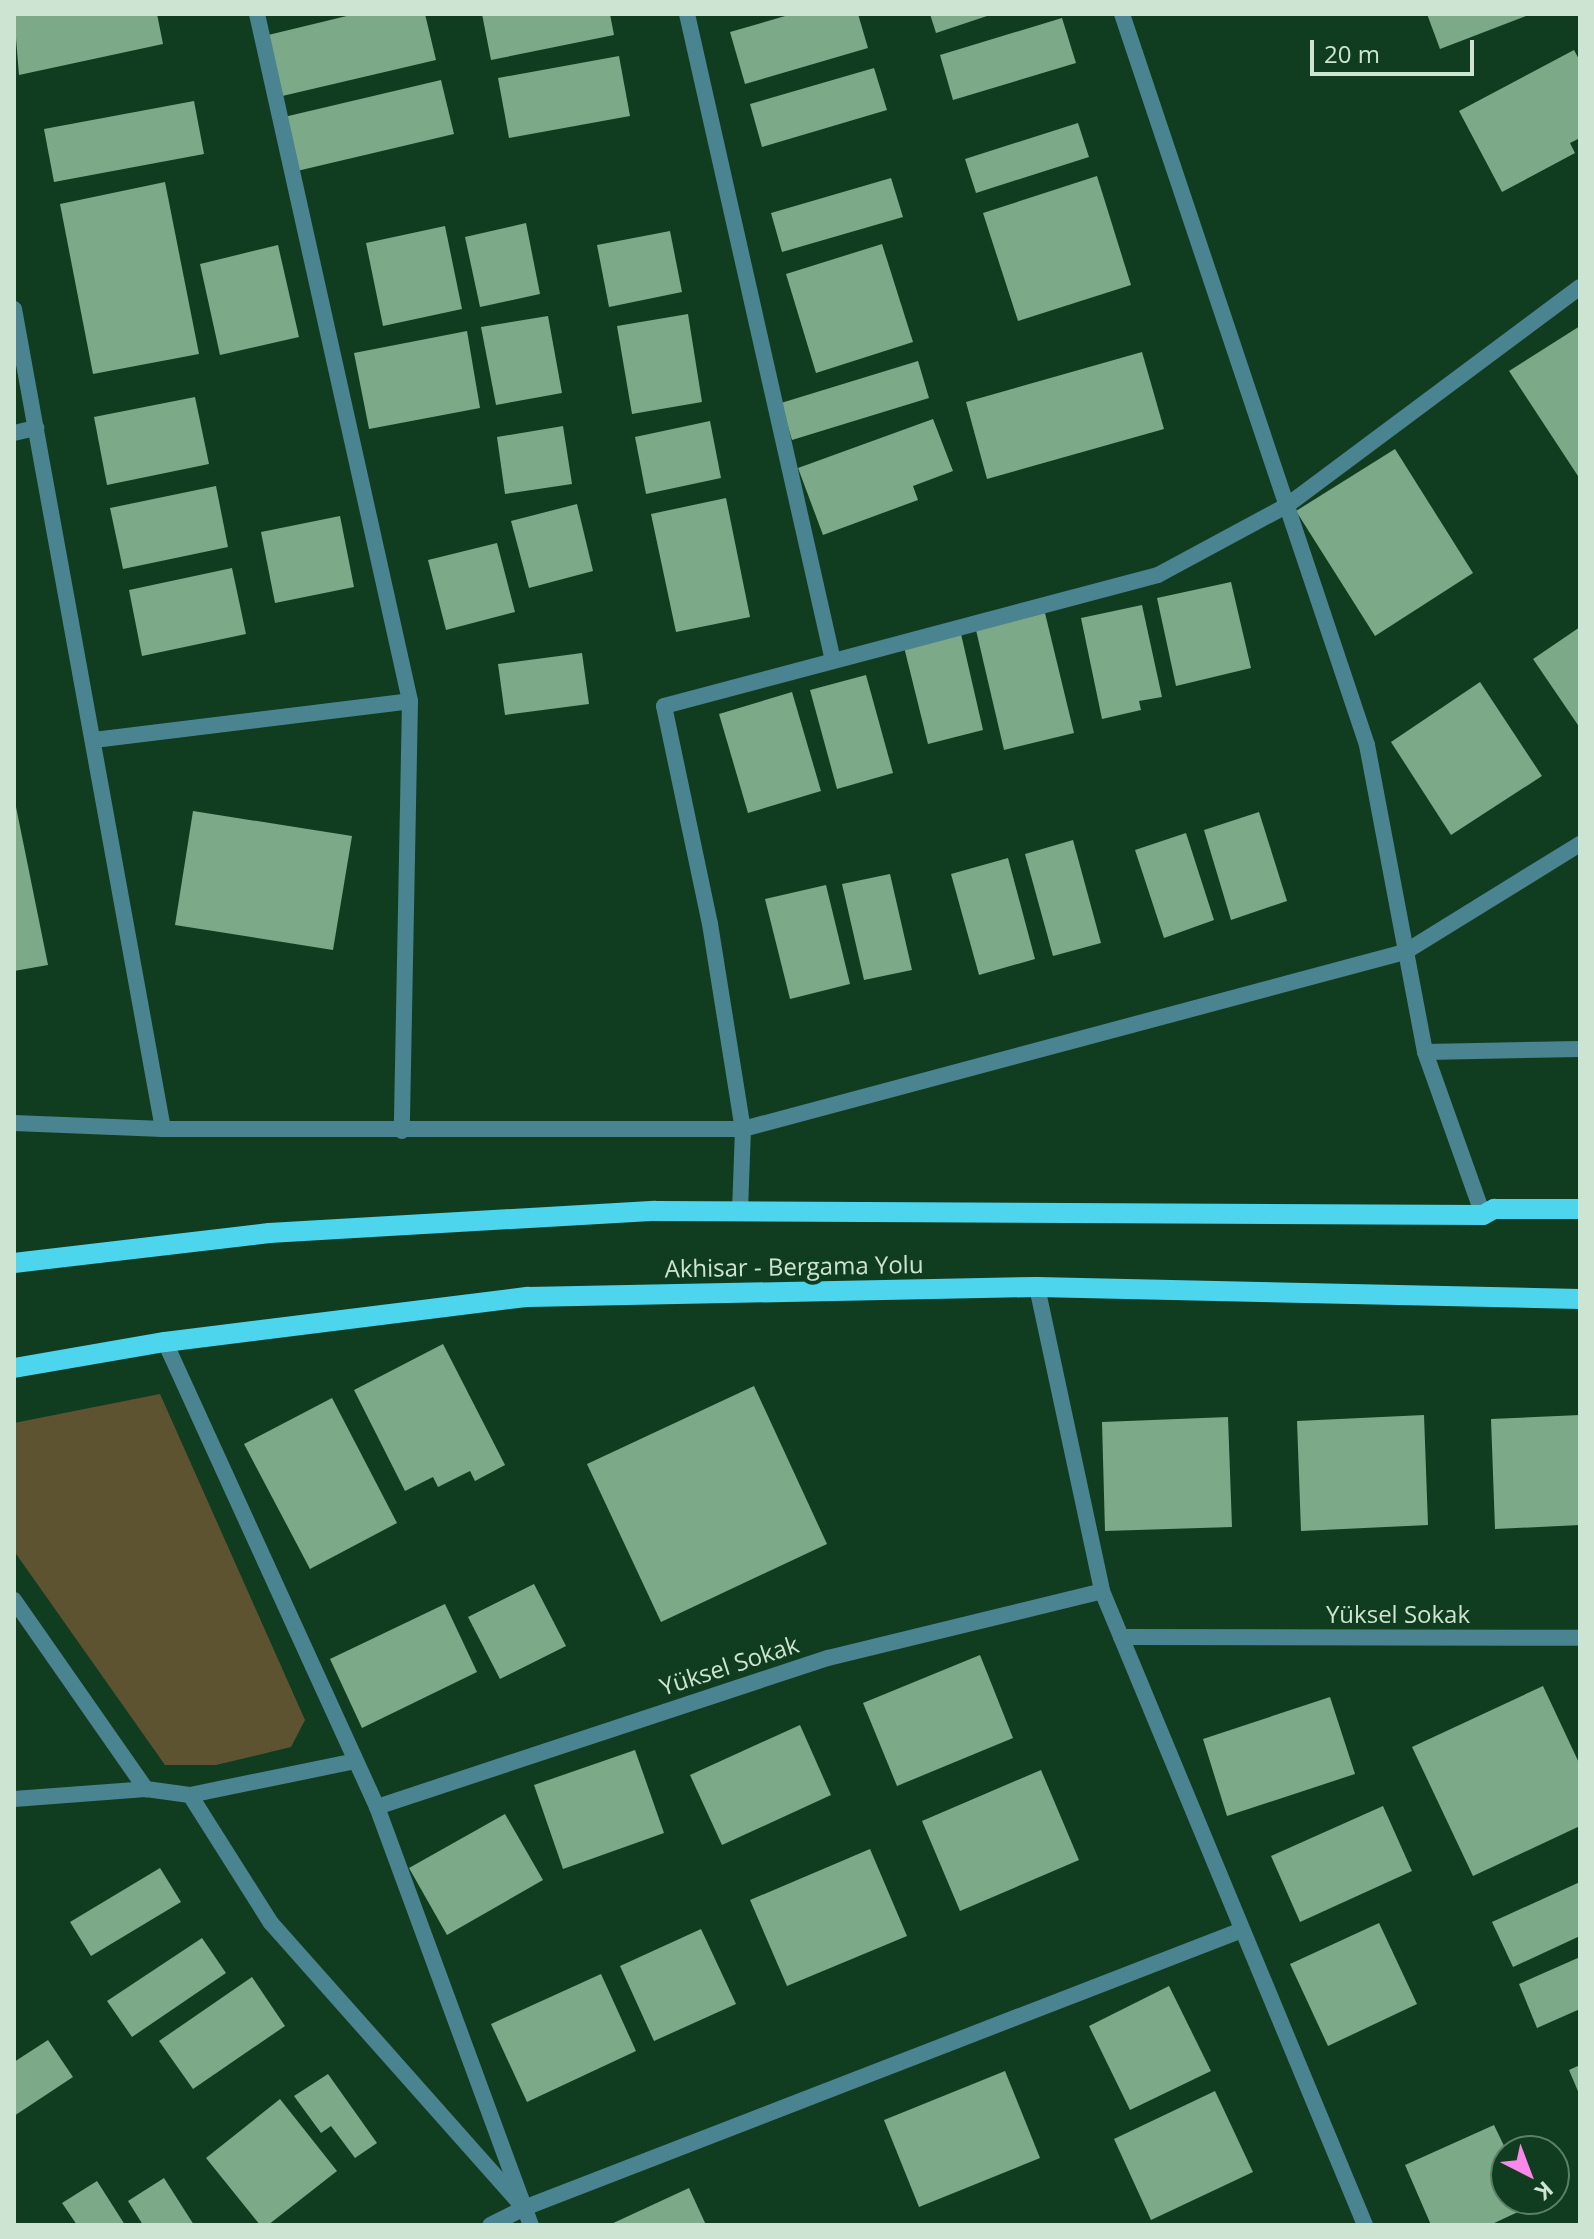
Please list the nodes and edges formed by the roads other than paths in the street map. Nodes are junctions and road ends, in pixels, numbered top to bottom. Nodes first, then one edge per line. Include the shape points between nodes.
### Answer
1 (257, 14) edge
2 (687, 14) edge
3 (1122, 14) edge
4 (1580, 287) edge
5 (14, 309) edge
6 (36, 428) junction
7 (14, 433) edge
8 (1286, 506) junction
9 (833, 661) junction
10 (410, 701) junction
11 (94, 740) junction
12 (1580, 844) edge
13 (1405, 952) junction
14 (1580, 1049) edge
15 (1425, 1052) junction
16 (14, 1123) edge
17 (163, 1129) junction
18 (743, 1129) junction
19 (402, 1131) junction
20 (1580, 1209) edge
21 (740, 1211) junction
22 (1483, 1215) junction
23 (14, 1263) edge
24 (1037, 1287) junction
25 (1580, 1299) edge
26 (165, 1342) junction
27 (14, 1368) edge
28 (1102, 1591) junction
29 (14, 1600) edge
30 (1121, 1637) junction
31 (1580, 1638) edge
32 (356, 1761) junction
33 (146, 1789) junction
34 (190, 1795) junction
35 (14, 1799) edge
36 (377, 1807) junction
37 (1242, 1930) junction
38 (524, 2208) junction
39 (490, 2225) edge
40 (531, 2225) edge
41 (1365, 2225) edge

1 - 10 street
2 - 9 street
3 - 8 street
4 - 8 street
5 - 6 street
6 - 7 street
6 - 11 street
8 - 9 street via 1158,575
8 - 13 street via 1367,745
9 - 18 street via 664,706 710,924
10 - 11 street
10 - 19 street
11 - 17 street
12 - 13 street
13 - 15 street
13 - 18 street
14 - 15 street
15 - 22 street
16 - 17 street
17 - 19 street
18 - 19 street
18 - 21 street
20 - 22 main road via 1494,1209
21 - 22 main road
21 - 23 main road via 269,1233
24 - 25 main road, Akhisar - Bergama Yolu
24 - 26 main road, Akhisar - Bergama Yolu via 528,1297
24 - 28 street
26 - 27 main road, Akhisar - Bergama Yolu
26 - 32 street
28 - 30 street
28 - 36 street, Yüksel Sokak via 828,1658
29 - 33 street
30 - 31 street, Yüksel Sokak
30 - 37 street
32 - 34 street
32 - 36 street
33 - 34 street
33 - 35 street
34 - 38 street via 271,1923
36 - 38 street
37 - 38 street
37 - 41 street
38 - 39 street
38 - 40 street

